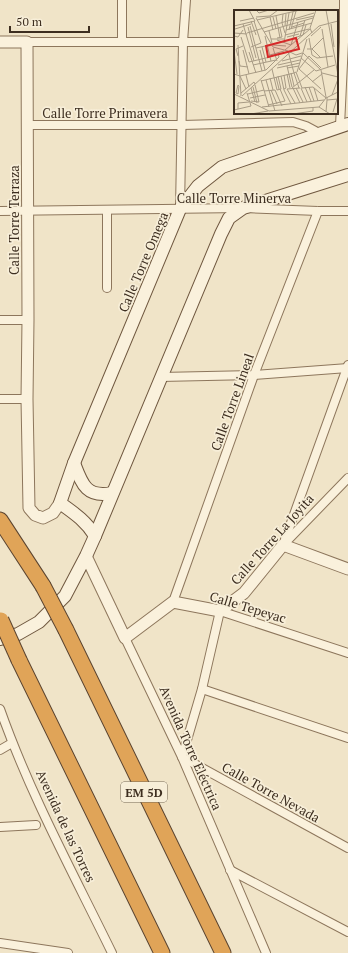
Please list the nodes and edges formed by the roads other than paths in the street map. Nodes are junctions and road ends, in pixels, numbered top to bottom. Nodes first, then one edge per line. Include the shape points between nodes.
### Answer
1 (122, 0) edge
2 (186, 0) edge
3 (344, 0) edge
4 (122, 41) junction
5 (0, 42) edge
6 (27, 42) junction
7 (183, 42) junction
8 (234, 42) edge
9 (343, 42) edge
10 (27, 125) junction
11 (182, 125) junction
12 (344, 125) edge
13 (319, 132) junction
14 (348, 175) edge
15 (243, 208) junction
16 (107, 210) junction
17 (180, 210) junction
18 (0, 211) edge
19 (27, 211) junction
20 (318, 211) junction
21 (348, 211) edge
22 (107, 288) dead end
23 (0, 320) edge
24 (28, 320) junction
25 (348, 367) edge
26 (254, 375) junction
27 (160, 377) junction
28 (0, 399) edge
29 (27, 399) junction
30 (74, 463) junction
31 (348, 478) edge
32 (112, 493) junction
33 (60, 503) junction
34 (0, 520) edge
35 (95, 536) junction
36 (283, 545) junction
37 (86, 556) junction
38 (348, 569) edge
39 (173, 602) junction
40 (220, 610) junction
41 (0, 619) edge
42 (125, 638) junction
43 (0, 639) edge
44 (348, 653) edge
45 (202, 689) junction
46 (0, 709) edge
47 (348, 738) edge
48 (12, 743) junction
49 (0, 750) edge
50 (182, 757) junction
51 (36, 825) dead end
52 (0, 826) edge
53 (348, 848) edge
54 (230, 870) junction
55 (348, 932) edge
56 (0, 943) edge
57 (68, 953) edge
58 (110, 953) edge
59 (162, 953) edge
60 (223, 953) edge
61 (266, 953) edge

1 - 4 street
2 - 7 street, Calle Torre Primavera
3 - 9 street
4 - 6 street
4 - 7 street
5 - 6 street
6 - 10 street, Calle Torre Terraza
7 - 8 street
7 - 11 street, Calle Torre Primavera
9 - 12 street
10 - 11 street, Calle Torre Primavera
10 - 19 street, Calle Torre Terraza
11 - 13 street, Calle Torre Primavera via 293,122
11 - 17 street, Calle Torre Primavera
12 - 13 main road, Calle Torre Omega
13 - 17 main road, Calle Torre Omega via 222,167 198,186
14 - 15 main road
15 - 17 street, Calle Torre Minerva
15 - 20 street, Calle Torre Minerva
15 - 27 main road via 229,218 221,234
16 - 17 street, Calle Torre Minerva
16 - 19 street, Calle Torre Minerva
16 - 22 street
17 - 30 main road, Calle Torre Omega
18 - 19 street, Calle Torre Minerva
19 - 24 street, Calle Torre Terraza
20 - 21 street, Calle Torre Minerva
20 - 26 street, Calle Torre Lineal
23 - 24 street
24 - 29 street, Calle Torre Terraza
25 - 26 street
25 - 36 street
26 - 27 street
26 - 39 street, Calle Torre Lineal
27 - 32 main road
28 - 29 street
29 - 33 street, Calle Torre Terraza via 29,508 35,516 43,518 52,513
30 - 32 main road via 81,482 87,489 95,493
30 - 33 main road, Calle Torre Omega
31 - 36 street, Calle Torre La Joyita
32 - 35 main road
33 - 35 main road via 89,526
34 - 60 highway, EM 5D, bridge via 43,586 66,630
35 - 37 main road
36 - 38 street
36 - 40 street, Calle Torre La Joyita via 244,593
37 - 42 street, Avenida Torre Eléctrica
37 - 43 main road via 65,596 39,622 18,634
39 - 40 street, Calle Tepeyac
39 - 42 street
40 - 44 street, Calle Tepeyac
40 - 45 street
41 - 59 highway, bridge
42 - 50 street, Avenida Torre Eléctrica
45 - 47 street
45 - 50 street
46 - 48 street, Avenida de las Torres
48 - 49 street
48 - 58 street, Avenida de las Torres
50 - 53 street, Calle Torre Nevada
50 - 54 street, Avenida Torre Eléctrica
51 - 52 street
54 - 55 street
54 - 61 street, Avenida Torre Eléctrica
56 - 57 street

